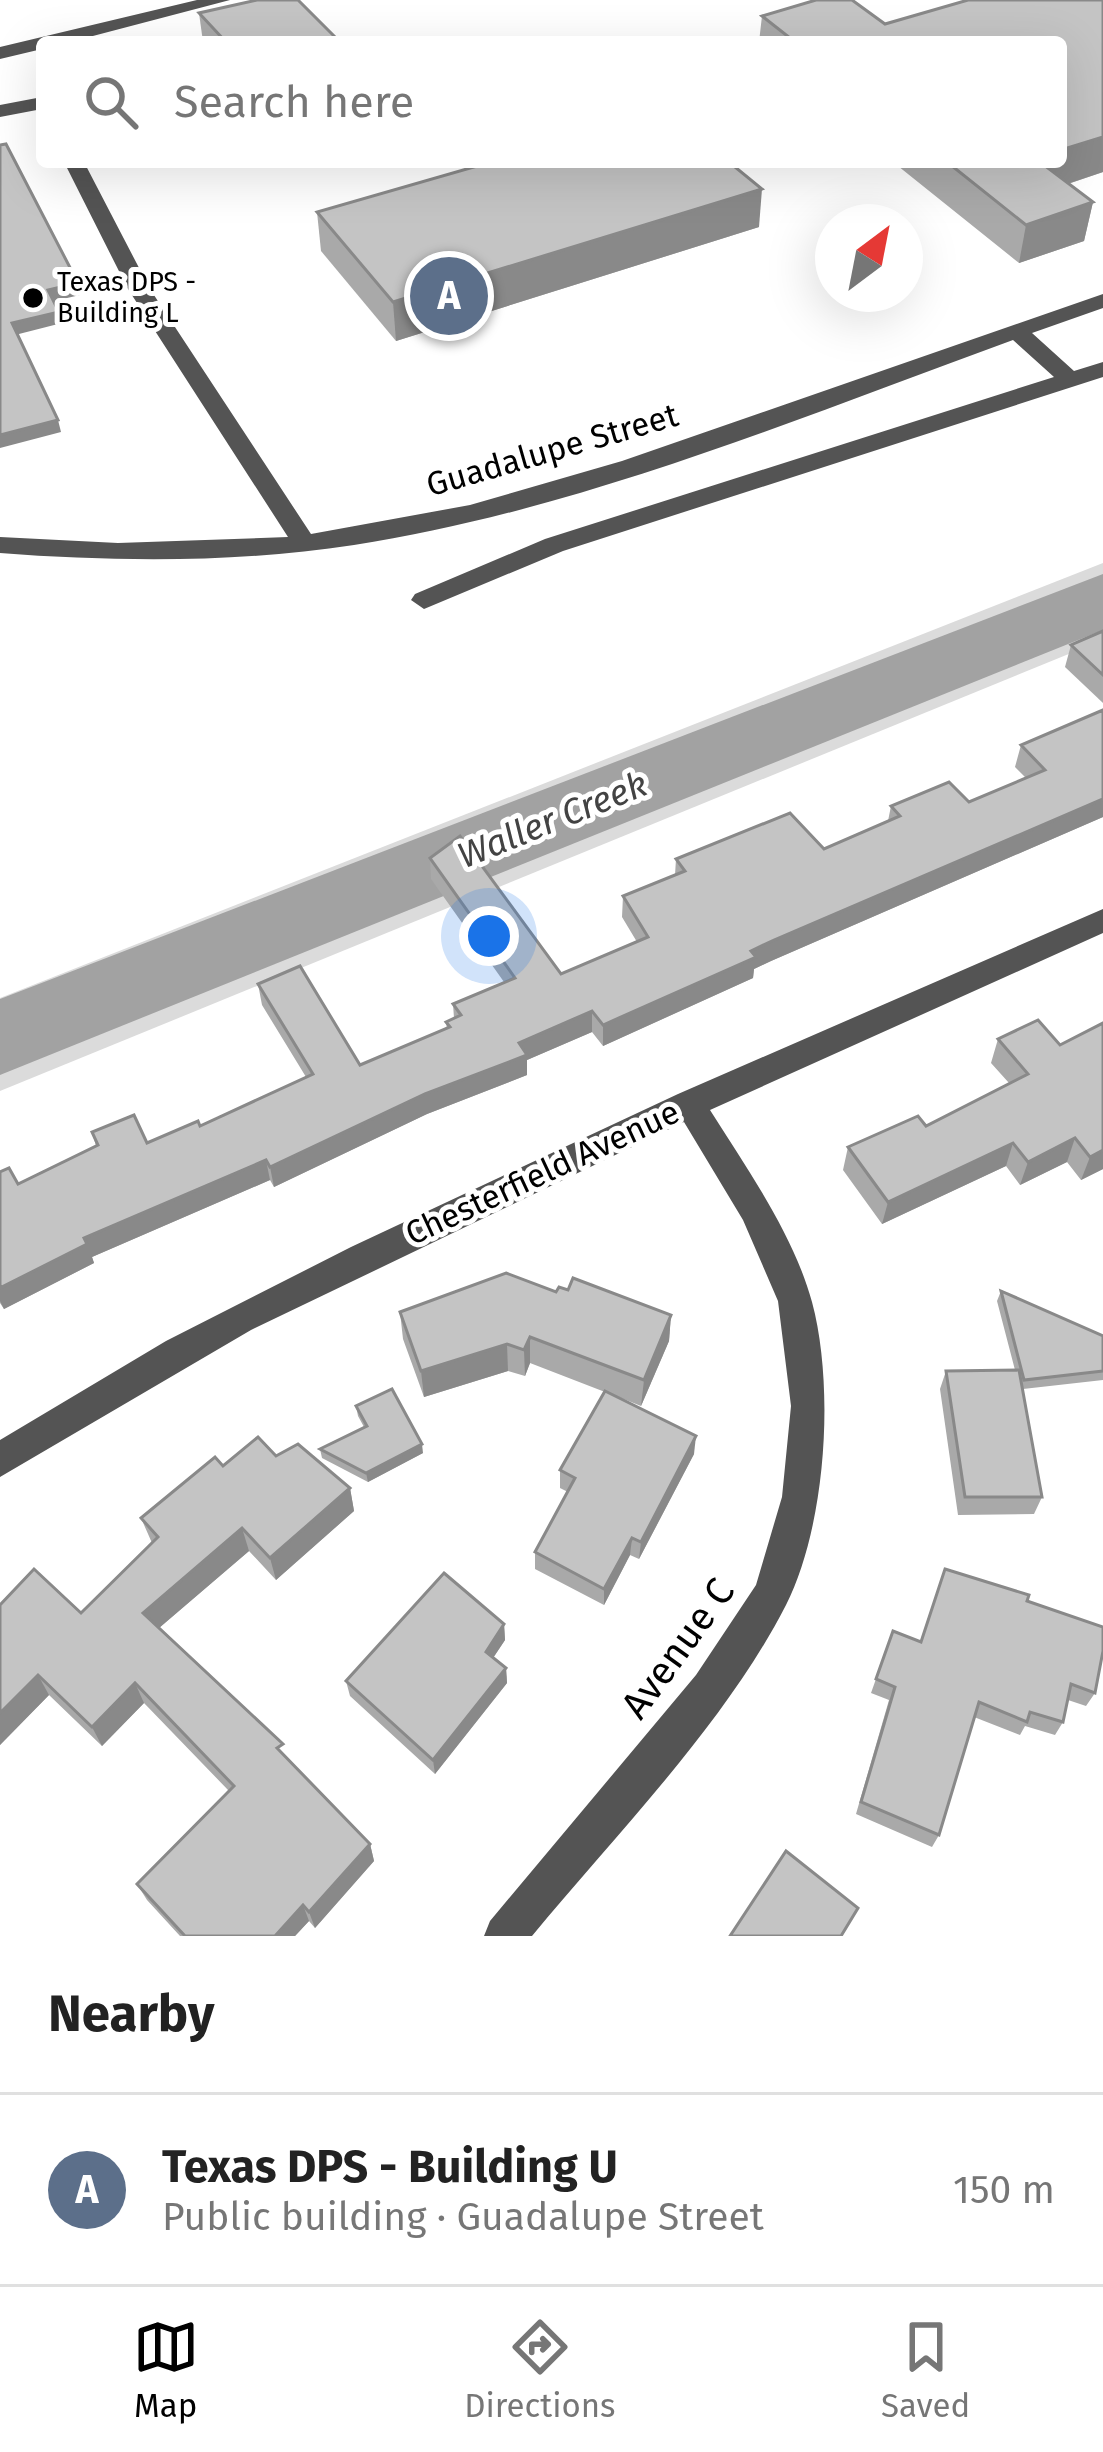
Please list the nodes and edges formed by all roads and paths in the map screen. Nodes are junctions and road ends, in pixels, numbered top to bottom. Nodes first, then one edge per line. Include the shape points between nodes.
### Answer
1 (221, 0) edge
2 (69, 36) edge
3 (36, 44) edge
4 (0, 53) edge
5 (36, 104) edge
6 (0, 111) edge
7 (77, 168) edge
8 (1103, 301) edge
9 (1016, 331) junction
10 (1103, 369) edge
11 (1071, 380) junction
12 (304, 542) junction
13 (0, 545) edge
14 (424, 600) dead end
15 (1103, 920) edge
16 (688, 1103) junction
17 (0, 1460) edge
18 (506, 1936) edge

1 - 2 street
3 - 4 street
5 - 6 street
7 - 12 street via 139,289
8 - 9 street, Guadalupe Street
9 - 11 street
9 - 12 street, Guadalupe Street via 469,514
10 - 11 street
11 - 14 street via 554,544
12 - 13 street, Guadalupe Street via 213,552
15 - 16 street, Chesterfield Avenue
16 - 17 street, Chesterfield Avenue via 256,1306 96,1395
16 - 18 street, Avenue C via 756,1214 795,1300 809,1406 800,1497 772,1593 710,1689

